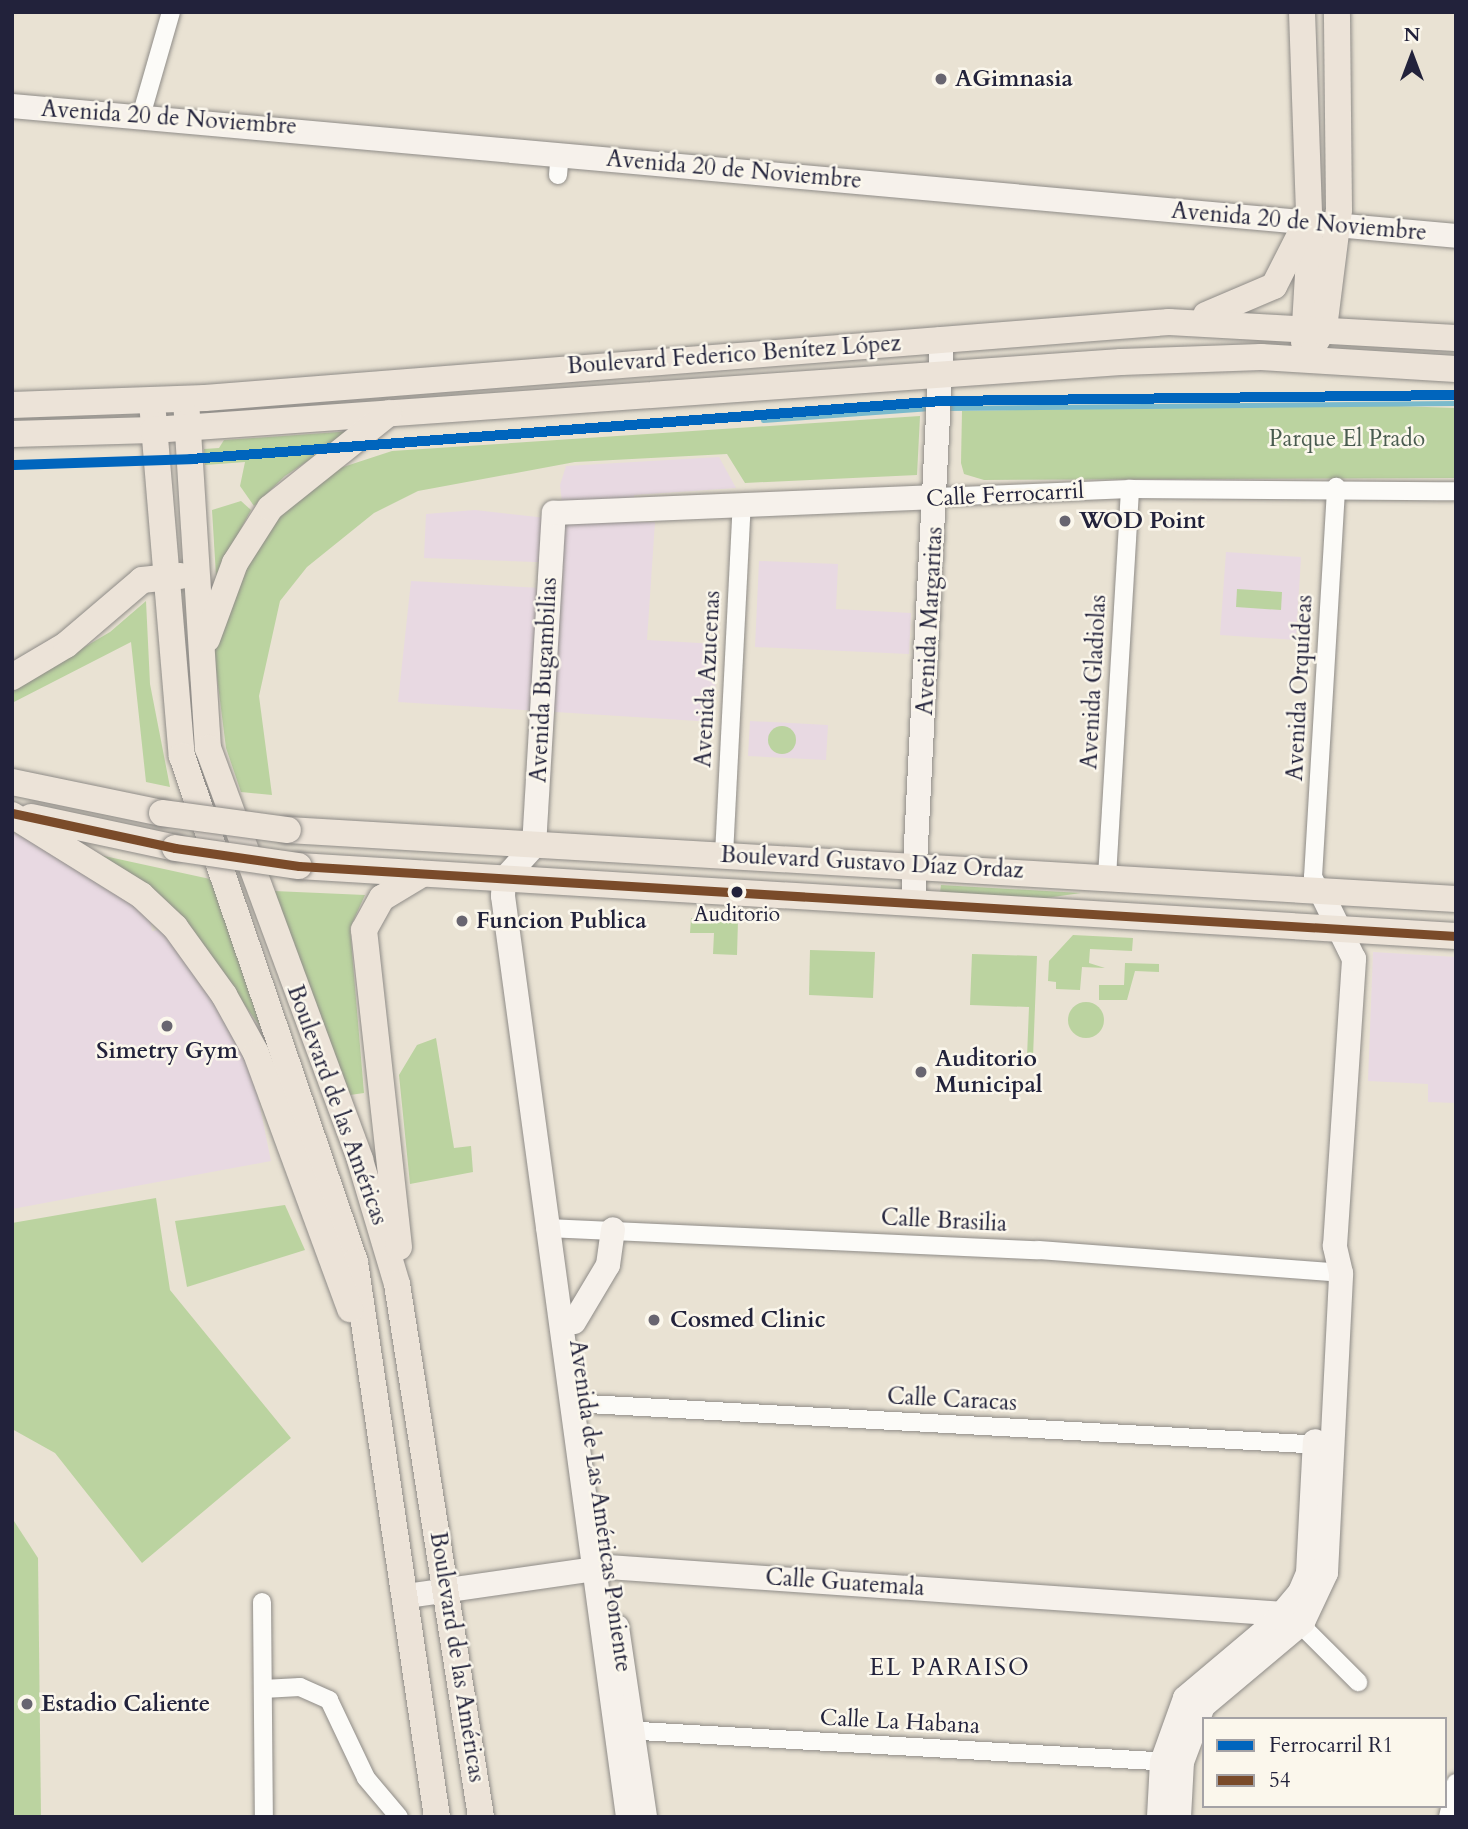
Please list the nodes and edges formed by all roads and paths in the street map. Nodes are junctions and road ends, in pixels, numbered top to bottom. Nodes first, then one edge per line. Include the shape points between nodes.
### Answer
1 (171, 12) edge
2 (1302, 12) edge
3 (1337, 12) edge
4 (12, 106) edge
5 (141, 116) junction
6 (1305, 223) junction
7 (1338, 226) junction
8 (1456, 236) edge
9 (1168, 322) junction
10 (1311, 334) junction
11 (1456, 338) edge
12 (942, 339) junction
13 (1261, 357) junction
14 (1333, 362) junction
15 (1456, 369) edge
16 (942, 371) junction
17 (186, 400) junction
18 (152, 402) junction
19 (12, 405) edge
20 (389, 413) junction
21 (188, 427) junction
22 (153, 430) junction
23 (12, 434) edge
24 (1336, 487) junction
25 (1130, 489) junction
26 (1456, 491) edge
27 (937, 497) junction
28 (742, 505) junction
29 (554, 513) joint
30 (165, 574) junction
31 (199, 594) junction
32 (201, 661) junction
33 (12, 677) edge
34 (12, 782) edge
35 (12, 814) edge
36 (534, 846) junction
37 (724, 855) junction
38 (915, 866) junction
39 (422, 874) junction
40 (1107, 877) junction
41 (504, 879) junction
42 (1320, 890) junction
43 (1456, 899) edge
44 (913, 903) junction
45 (1340, 928) junction
46 (1456, 936) edge
47 (382, 1102) junction
48 (344, 1121) junction
49 (311, 1125) junction
50 (284, 1129) junction
51 (553, 1227) junction
52 (613, 1229) junction
53 (1333, 1272) junction
54 (574, 1322) junction
55 (407, 1328) junction
56 (379, 1396) junction
57 (577, 1404) junction
58 (1323, 1445) junction
59 (600, 1568) junction
60 (447, 1590) junction
61 (407, 1596) junction
62 (262, 1602) dead end
63 (1294, 1618) junction
64 (1358, 1682) dead end
65 (263, 1689) junction
66 (623, 1730) junction
67 (1172, 1762) junction
68 (1456, 1783) edge
69 (264, 1817) edge
70 (399, 1817) edge
71 (437, 1817) edge
72 (481, 1817) edge
73 (628, 1817) edge
74 (645, 1817) edge
75 (1159, 1817) edge
76 (1179, 1817) edge
77 (1448, 1817) edge

1 - 5 street
2 - 6 main road
3 - 7 main road
4 - 5 street, Avenida 20 de Noviembre
5 - 6 street, Avenida 20 de Noviembre via 559,164
6 - 7 street, Avenida 20 de Noviembre
6 - 9 main road via 1273,286 1237,307
6 - 10 main road
7 - 8 street, Avenida 20 de Noviembre
7 - 10 main road
9 - 10 main road, Boulevard Federico Benítez López
9 - 12 main road, Boulevard Federico Benítez López
10 - 11 main road, Boulevard Federico Benítez López
10 - 13 main road
10 - 14 main road
12 - 16 street, Avenida Margaritas
12 - 17 main road, Boulevard Federico Benítez López
13 - 14 main road, Boulevard Federico Benítez López
13 - 16 main road, Boulevard Federico Benítez López
14 - 15 main road, Boulevard Federico Benítez López
16 - 20 main road, Boulevard Federico Benítez López
16 - 27 street, Avenida Margaritas
17 - 18 main road, Boulevard Federico Benítez López
17 - 21 main road, Boulevard de las Américas
18 - 19 main road, Boulevard Federico Benítez López
18 - 22 main road, Boulevard de las Américas
20 - 21 main road, Boulevard Federico Benítez López
20 - 32 main road via 284,494 259,522 225,585
21 - 22 main road, Boulevard Federico Benítez López
21 - 31 main road, Boulevard de las Américas
22 - 23 main road, Boulevard Federico Benítez López
22 - 30 main road, Boulevard de las Américas
24 - 25 street, Calle Ferrocarril
24 - 26 street, Calle Ferrocarril
24 - 42 street, Avenida Orquídeas via 1313,877
25 - 27 street, Calle Ferrocarril
25 - 40 street, Avenida Gladiolas
27 - 28 street, Calle Ferrocarril
27 - 38 street, Avenida Margaritas
28 - 29 street, Calle Ferrocarril
28 - 37 street, Avenida Azucenas
29 - 36 street, Avenida Bugambilias
30 - 31 main road via 185,578
30 - 33 main road via 142,580 66,645
30 - 49 main road, Boulevard de las Américas via 182,756
31 - 32 main road, Boulevard de las Américas
32 - 48 main road, Boulevard de las Américas via 212,761
34 - 36 main road, Boulevard Gustavo Díaz Ordaz, bridge via 162,813 288,830
35 - 39 main road, Boulevard Gustavo Díaz Ordaz, bridge via 175,848 299,866
35 - 50 main road via 120,880 175,927 245,1027
36 - 37 main road, Boulevard Gustavo Díaz Ordaz
36 - 41 street
37 - 38 main road, Boulevard Gustavo Díaz Ordaz
38 - 40 main road, Boulevard Gustavo Díaz Ordaz
38 - 44 street, Avenida Margaritas
39 - 41 main road, Boulevard Gustavo Díaz Ordaz
39 - 47 main road via 382,898 364,930
40 - 42 main road, Boulevard Gustavo Díaz Ordaz
41 - 44 main road, Boulevard Gustavo Díaz Ordaz
41 - 51 street, Avenida de Las Américas Poniente
42 - 43 main road, Boulevard Gustavo Díaz Ordaz
42 - 45 street
44 - 45 main road, Boulevard Gustavo Díaz Ordaz
45 - 46 main road, Boulevard Gustavo Díaz Ordaz
45 - 53 street via 1354,959
47 - 48 main road
47 - 55 main road
48 - 49 main road
48 - 55 main road, Boulevard de las Américas
49 - 50 main road
49 - 56 main road, Boulevard de las Américas via 355,1262
50 - 56 main road
51 - 52 street, Calle Brasilia
51 - 54 street, Avenida de Las Américas Poniente
51 - 57 street, Avenida de Las Américas Poniente
52 - 53 street, Calle Brasilia
52 - 54 street via 608,1265
53 - 58 street
54 - 57 street, Avenida de Las Américas Poniente
55 - 60 main road, Boulevard de las Américas
56 - 61 main road, Boulevard de las Américas
57 - 58 street, Calle Caracas
57 - 59 street, Avenida de Las Américas Poniente
58 - 63 street via 1308,1573
59 - 60 street, Calle Guatemala
59 - 63 street, Calle Guatemala
59 - 66 street, Avenida de Las Américas Poniente
60 - 61 street, Calle Guatemala
60 - 72 main road, Boulevard de las Américas
61 - 71 main road, Boulevard de las Américas
62 - 65 street
63 - 64 street
63 - 67 street via 1185,1698
65 - 69 street
65 - 70 street via 300,1687 329,1700 366,1778
66 - 67 street, Calle La Habana
66 - 73 street, Avenida de Las Américas Poniente
66 - 74 street, Avenida de Las Américas Poniente
67 - 75 street
67 - 76 street
68 - 77 street

